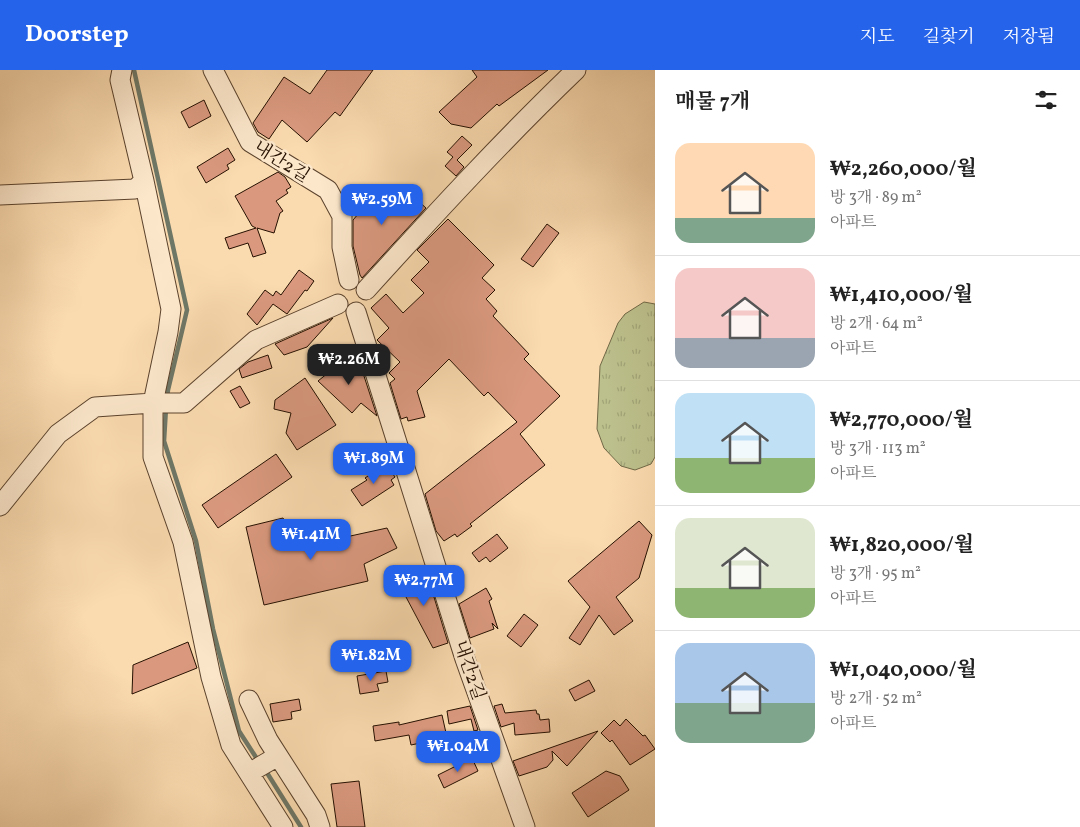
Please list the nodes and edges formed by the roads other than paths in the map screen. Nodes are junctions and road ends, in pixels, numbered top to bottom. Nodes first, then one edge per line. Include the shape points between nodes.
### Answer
1 (122, 70) edge
2 (213, 70) edge
3 (576, 70) edge
4 (144, 181) junction
5 (0, 195) edge
6 (350, 280) junction
7 (366, 290) junction
8 (338, 304) junction
9 (356, 312) junction
10 (153, 403) junction
11 (0, 506) edge
12 (249, 700) dead end
13 (278, 756) junction
14 (249, 773) junction
15 (283, 827) edge
16 (320, 827) edge
17 (525, 827) edge

1 - 4 lane via 120,80
2 - 6 lane, 내간2길 via 250,142 328,190 342,216 342,247
3 - 7 lane
4 - 5 lane via 135,189
4 - 10 lane via 171,309
6 - 7 lane via 360,282
6 - 8 lane via 343,282 337,291
7 - 9 lane via 365,303
8 - 9 lane
8 - 10 lane via 256,340 184,403
9 - 17 lane, 내간2길 via 465,659
10 - 11 lane via 95,407 58,434
10 - 14 lane via 153,457 183,542 211,677 231,745
12 - 13 lane
13 - 14 lane
13 - 16 lane via 316,815
14 - 15 lane

